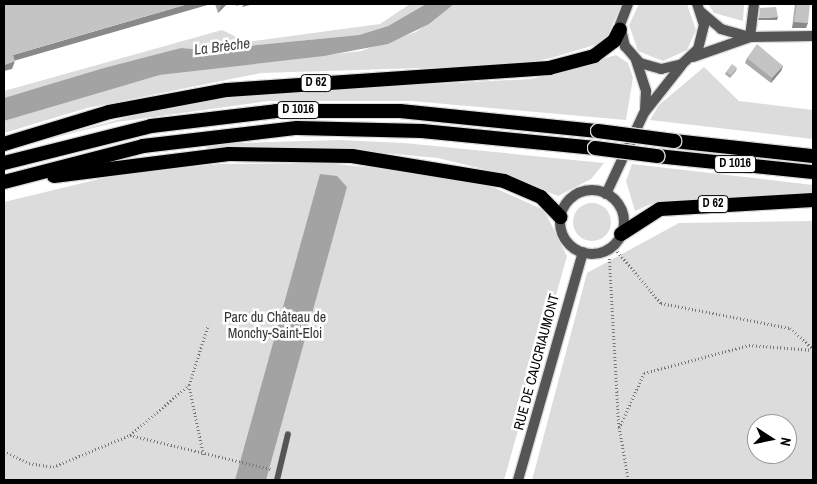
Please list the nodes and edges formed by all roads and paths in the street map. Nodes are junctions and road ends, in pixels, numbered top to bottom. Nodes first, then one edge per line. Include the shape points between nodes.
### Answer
1 (628, 4) edge
2 (754, 4) edge
3 (699, 8) edge
4 (620, 29) junction
5 (813, 36) edge
6 (750, 37) junction
7 (636, 60) junction
8 (686, 62) junction
9 (644, 113) junction
10 (4, 144) edge
11 (813, 156) edge
12 (4, 163) edge
13 (813, 172) edge
14 (4, 184) edge
15 (606, 194) junction
16 (813, 200) edge
17 (560, 217) junction
18 (621, 234) junction
19 (611, 247) junction
20 (583, 252) junction
21 (208, 325) dead end
22 (813, 349) edge
23 (189, 385) junction
24 (619, 428) junction
25 (288, 434) dead end
26 (130, 435) junction
27 (4, 451) edge
28 (204, 456) junction
29 (272, 469) dead end
30 (277, 480) edge
31 (518, 480) edge
32 (628, 480) edge

1 - 4 street
2 - 6 street
3 - 6 street via 721,29
3 - 8 street via 703,37
4 - 7 street via 625,46
4 - 10 highway, D 62 via 609,46 594,56 556,67 227,90 100,114
5 - 6 street
6 - 8 street
7 - 8 street via 661,70
7 - 9 street via 646,91
8 - 9 street
9 - 15 street
11 - 12 highway, D 1016, bridge via 408,112 276,111 151,126
13 - 14 highway, D 1016, bridge via 422,130 297,128 143,146
14 - 17 highway via 196,156 343,155 449,168 504,181 541,197
15 - 17 street via 593,190 575,195
15 - 18 street via 621,210
16 - 18 highway, D 62 via 660,209 643,216
17 - 20 street via 565,239
18 - 19 street
19 - 20 street
19 - 22 path via 661,303 757,318 790,328
19 - 24 path
20 - 31 street, RUE DE CAUCRIAUMONT
21 - 23 path
22 - 24 path via 749,345 644,372
23 - 26 path
23 - 28 path
24 - 32 path
25 - 30 lane
26 - 27 path via 53,467 29,463
26 - 28 path
28 - 29 path

